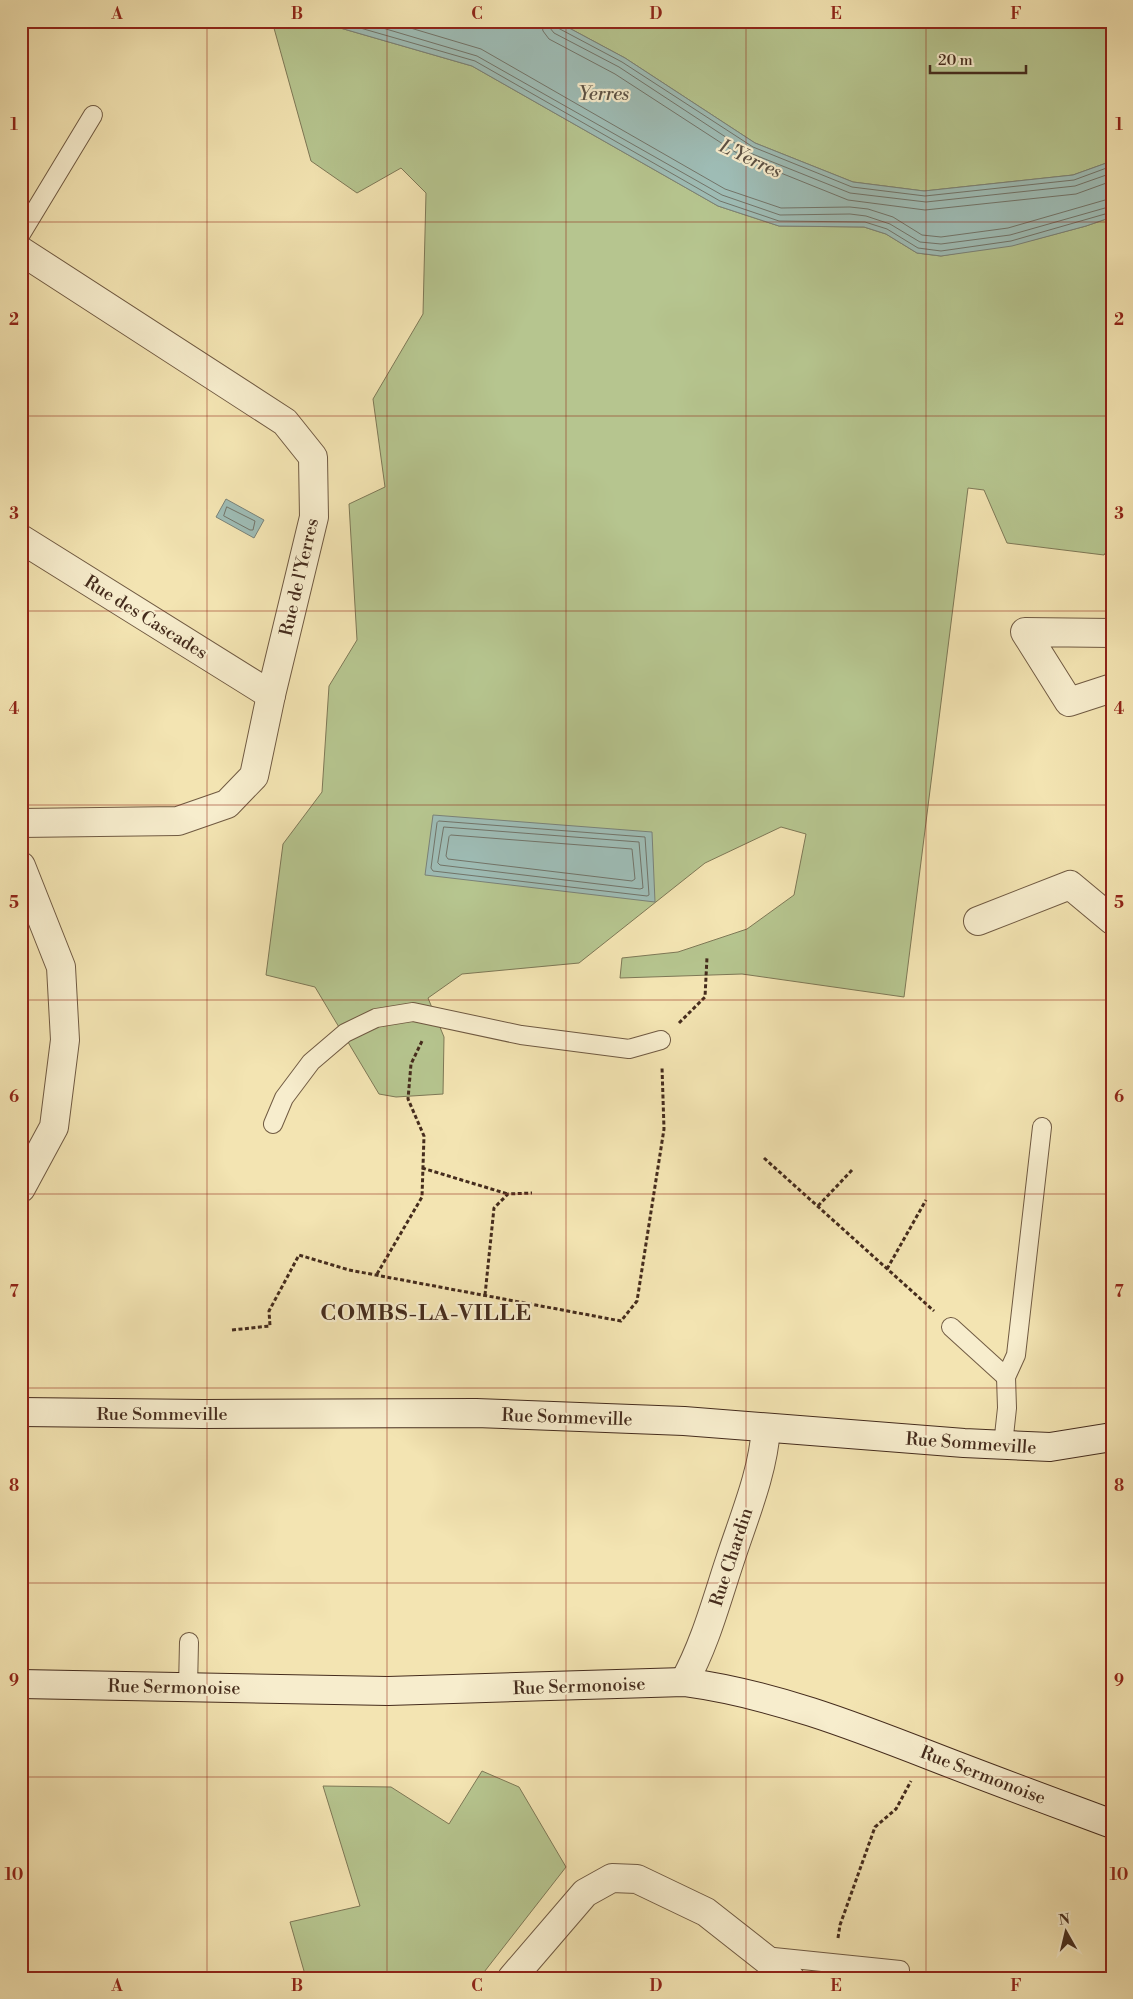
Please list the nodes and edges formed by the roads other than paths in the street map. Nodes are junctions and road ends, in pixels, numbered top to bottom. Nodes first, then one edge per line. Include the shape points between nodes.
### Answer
1 (93, 115) dead end
2 (21, 234) edge
3 (21, 251) edge
4 (21, 539) edge
5 (1112, 633) edge
6 (1112, 688) edge
7 (271, 695) junction
8 (30, 823) edge
9 (21, 846) edge
10 (21, 866) edge
11 (30, 902) edge
12 (1112, 920) edge
13 (978, 921) dead end
14 (661, 1040) dead end
15 (273, 1124) dead end
16 (1042, 1127) dead end
17 (21, 1188) edge
18 (951, 1327) road end
19 (1006, 1377) junction
20 (21, 1412) edge
21 (766, 1428) junction
22 (1112, 1437) edge
23 (1004, 1445) junction
24 (189, 1642) dead end
25 (684, 1682) junction
26 (21, 1684) edge
27 (188, 1688) junction
28 (1112, 1824) edge
29 (762, 1956) junction
30 (512, 1978) edge
31 (790, 1978) edge
32 (896, 1978) edge

1 - 2 lane
3 - 7 street, Rue de l'Yerres via 285,422 314,457 314,517
4 - 7 street, Rue des Cascades
5 - 6 street via 1025,632 1069,702
7 - 8 street, Rue de l'Yerres via 254,776 227,804 178,821
8 - 9 street
10 - 11 street
11 - 17 street via 62,967 64,1040 54,1127
12 - 13 street via 1070,884
14 - 15 lane via 629,1049 521,1035 413,1012 376,1018 345,1033 311,1062 284,1098
16 - 19 lane via 1016,1355
18 - 19 lane
19 - 23 lane
20 - 21 street, Rue Sommeville via 476,1413
21 - 23 street, Rue Sommeville
21 - 25 street, Rue Chardin via 764,1452 750,1502 698,1658
22 - 23 street, Rue Sommeville via 1050,1448
24 - 27 lane
25 - 27 street, Rue Sermonoise via 388,1691
25 - 28 street, Rue Sermonoise via 730,1688 790,1704 895,1740
26 - 27 street, Rue Sermonoise
29 - 30 street via 706,1912 637,1879 612,1878 585,1893
29 - 31 street
29 - 32 lane via 900,1970

